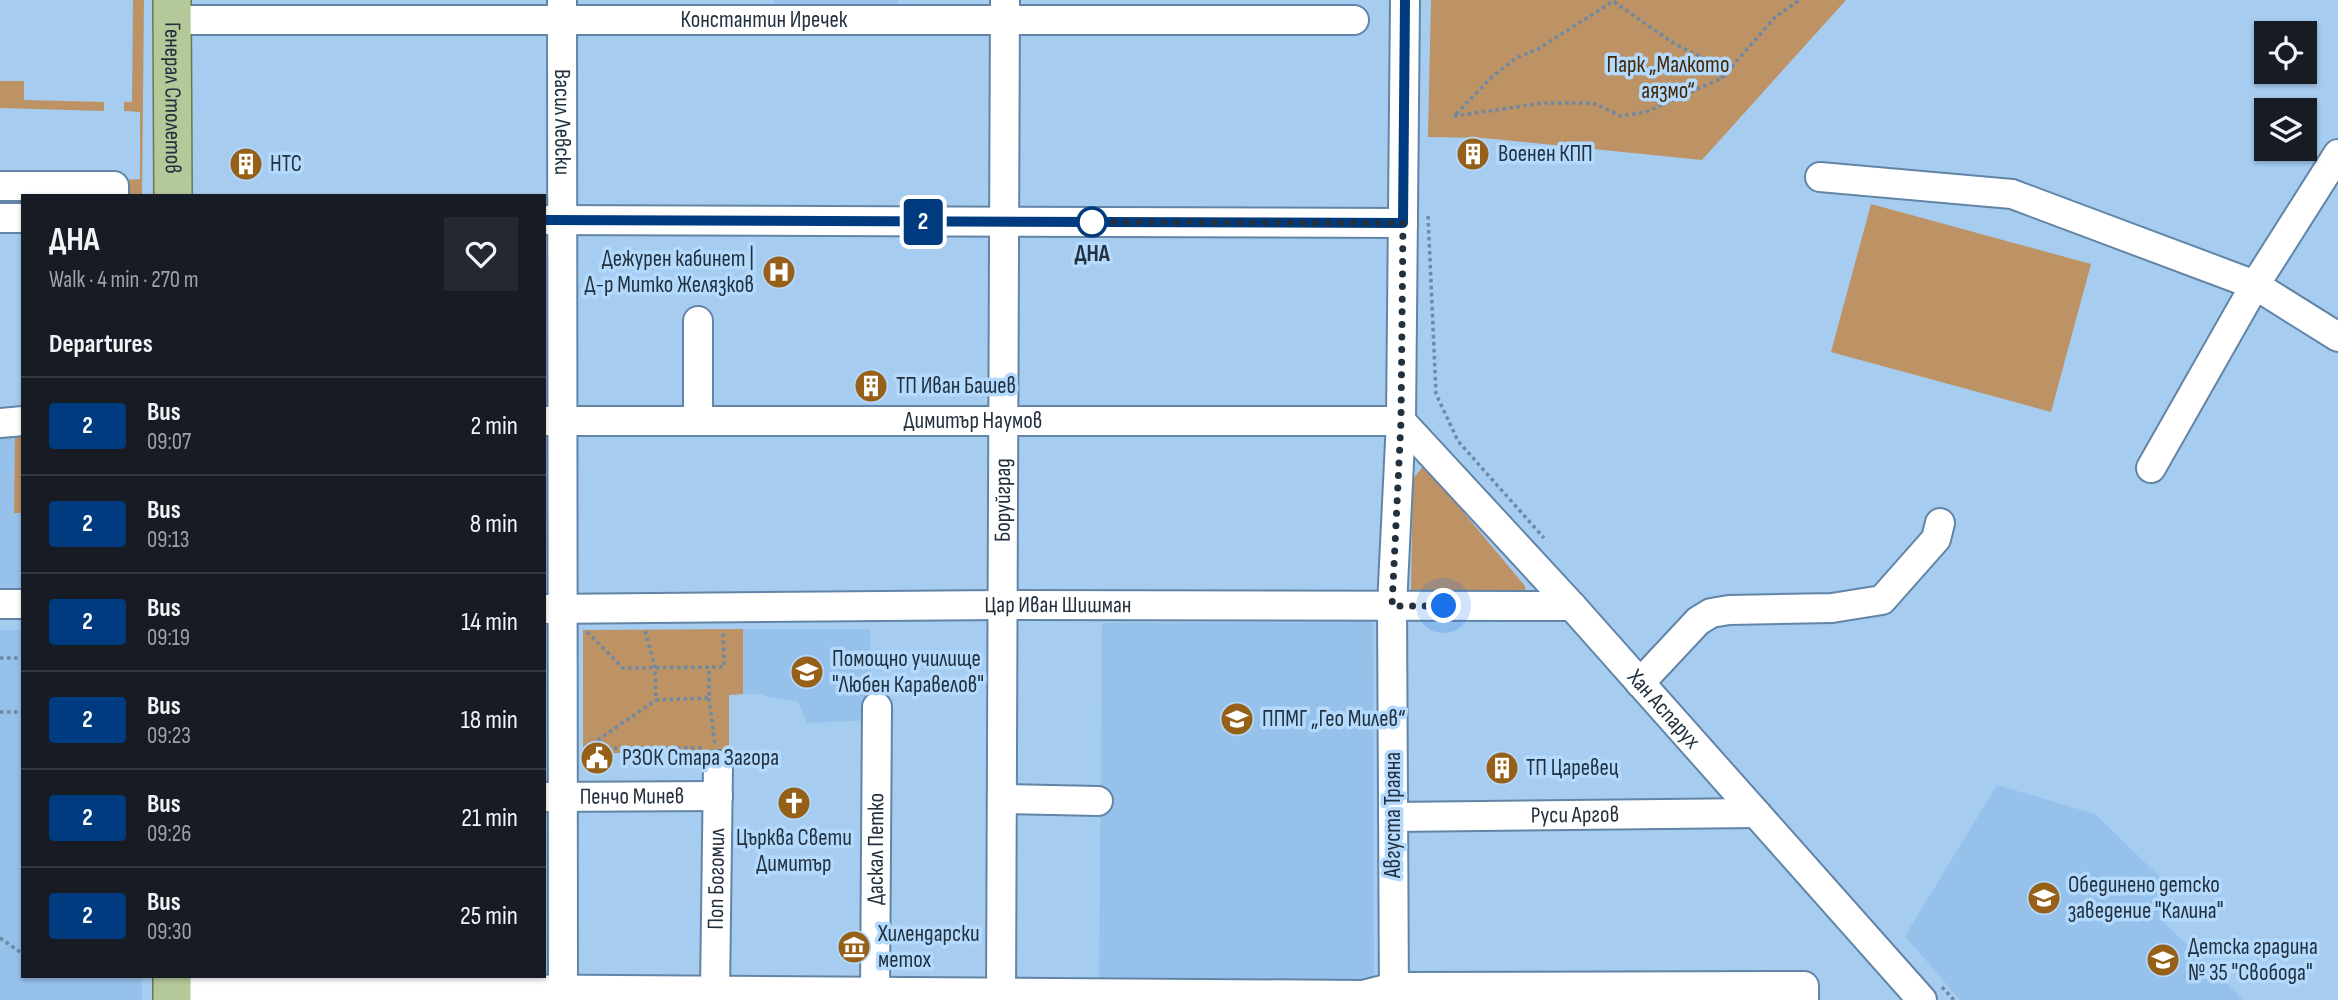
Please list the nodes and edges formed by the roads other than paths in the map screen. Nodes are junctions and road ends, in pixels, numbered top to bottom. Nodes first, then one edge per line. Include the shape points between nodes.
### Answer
1 (1405, 0) edge
2 (172, 10) edge
3 (562, 10) edge
4 (1005, 10) edge
5 (1354, 20) dead end
6 (2338, 154) edge
7 (1820, 177) dead end
8 (0, 186) edge
9 (114, 194) edge
10 (173, 194) edge
11 (0, 218) edge
12 (21, 218) edge
13 (553, 220) edge
14 (1004, 222) junction
15 (1403, 223) junction
16 (2255, 285) junction
17 (698, 321) dead end
18 (2338, 337) edge
19 (21, 421) edge
20 (553, 421) edge
21 (698, 421) junction
22 (1003, 421) junction
23 (1401, 421) junction
24 (0, 423) edge
25 (2151, 468) dead end
26 (1940, 523) dead end
27 (0, 604) edge
28 (21, 604) edge
29 (1002, 605) junction
30 (1392, 606) junction
31 (1572, 606) junction
32 (553, 609) edge
33 (1640, 683) junction
34 (877, 707) dead end
35 (718, 765) dead end
36 (718, 796) junction
37 (553, 797) edge
38 (1002, 799) junction
39 (1098, 801) dead end
40 (1756, 813) junction
41 (1393, 817) junction
42 (172, 988) edge
43 (1929, 990) edge
44 (715, 991) junction
45 (875, 991) junction
46 (1804, 993) edge
47 (1394, 994) edge
48 (563, 996) edge
49 (1001, 996) edge

1 - 15 street, Августа Траяна
2 - 3 street, Константин Иречек
2 - 10 main road, Генерал Столетов
3 - 4 street, Константин Иречек
3 - 13 street, Васил Левски
4 - 5 street, Константин Иречек
4 - 14 street, Боруйград
6 - 16 street
7 - 16 street via 2012,194
8 - 9 street via 114,186
11 - 12 street
13 - 14 street
13 - 20 street, Васил Левски
14 - 15 street
14 - 22 street, Боруйград
15 - 23 street, Августа Траяна
16 - 18 street
16 - 25 street
17 - 21 street
19 - 24 street
20 - 21 street, Димитър Наумов
20 - 32 street, Васил Левски
21 - 22 street, Димитър Наумов
22 - 23 street, Димитър Наумов
22 - 29 street, Боруйград
23 - 30 street, Августа Траяна
23 - 31 street, Хан Аспарух
26 - 33 street via 1936,539 1882,600 1832,608 1710,614
27 - 28 street
29 - 30 street, Цар Иван Шишман
29 - 32 street, Цар Иван Шишман
29 - 38 street, Боруйград
30 - 31 street, Цар Иван Шишман
30 - 41 street, Августа Траяна
31 - 33 street, Хан Аспарух
32 - 37 street, Васил Левски via 563,768
33 - 40 street, Хан Аспарух
34 - 45 street, Даскал Петко
35 - 36 street, Поп Богомил
36 - 37 street, Пенчо Минев
36 - 44 street, Поп Богомил
37 - 48 street, Васил Левски
38 - 39 street
38 - 49 street, Боруйград
40 - 41 street, Руси Аргов
40 - 43 street, Хан Аспарух
41 - 47 street, Августа Траяна
42 - 48 street
44 - 45 street
44 - 48 street
45 - 49 street
46 - 47 street
47 - 49 street

